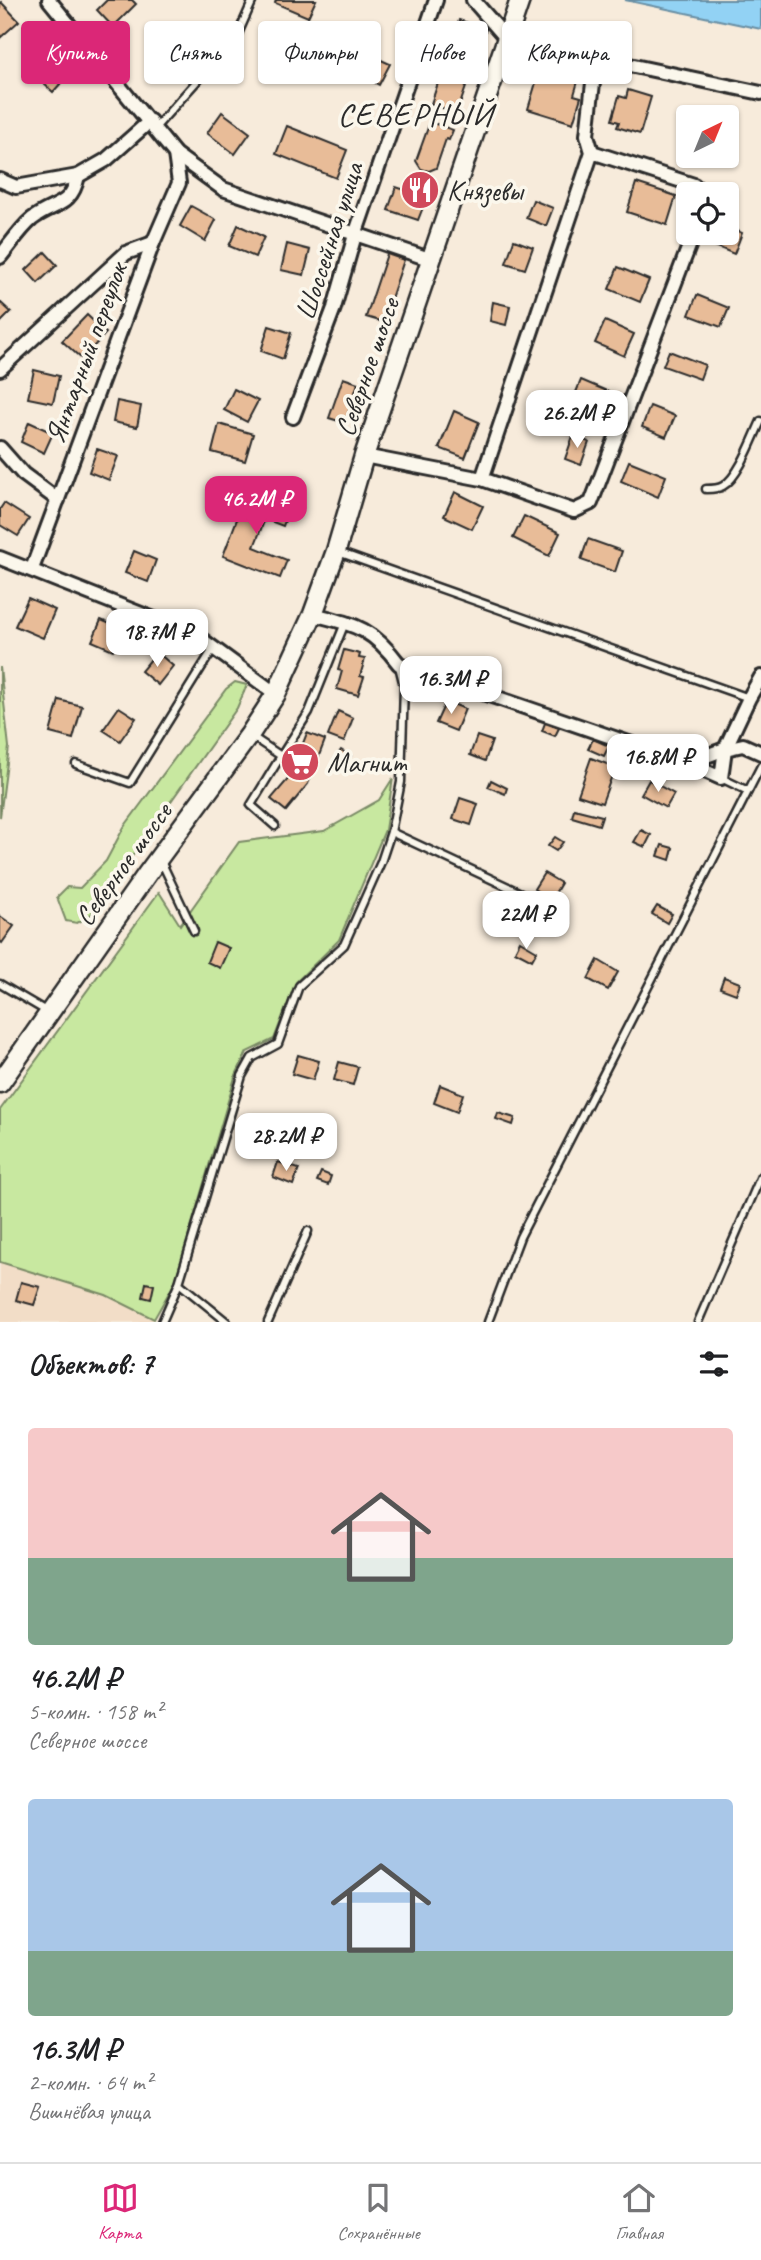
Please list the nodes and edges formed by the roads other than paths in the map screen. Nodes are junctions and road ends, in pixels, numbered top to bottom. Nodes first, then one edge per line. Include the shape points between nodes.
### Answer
1 (49, 0) edge
2 (253, 0) edge
3 (436, 0) edge
4 (473, 0) edge
5 (520, 0) edge
6 (513, 21) edge
7 (502, 33) edge
8 (502, 54) edge
9 (632, 65) edge
10 (593, 84) edge
11 (761, 93) edge
12 (152, 125) junction
13 (592, 152) junction
14 (175, 154) junction
15 (78, 176) junction
16 (0, 180) edge
17 (685, 182) edge
18 (355, 235) junction
19 (153, 243) junction
20 (689, 245) edge
21 (0, 257) edge
22 (432, 260) junction
23 (0, 369) edge
24 (293, 417) dead end
25 (761, 421) edge
26 (0, 448) edge
27 (364, 456) junction
28 (482, 479) junction
29 (706, 489) dead end
30 (58, 500) junction
31 (336, 551) junction
32 (0, 558) edge
33 (32, 569) junction
34 (313, 614) junction
35 (345, 622) junction
36 (214, 647) junction
37 (399, 664) junction
38 (760, 680) edge
39 (276, 694) junction
40 (748, 698) junction
41 (250, 734) junction
42 (726, 748) junction
43 (761, 752) edge
44 (281, 756) junction
45 (687, 763) junction
46 (76, 764) dead end
47 (761, 766) edge
48 (721, 778) junction
49 (748, 791) junction
50 (275, 825) dead end
51 (391, 832) junction
52 (159, 857) junction
53 (540, 902) dead end
54 (194, 931) dead end
55 (0, 984) edge
56 (49, 1013) junction
57 (0, 1083) edge
58 (761, 1176) edge
59 (307, 1231) dead end
60 (179, 1283) junction
61 (162, 1322) edge
62 (227, 1322) edge
63 (268, 1322) edge
64 (488, 1322) edge
65 (698, 1322) edge

1 - 12 street
2 - 12 lane via 237,36
3 - 18 street, Шоссейная улица
4 - 7 street
5 - 6 main road, Северное шоссе
8 - 22 main road, Северное шоссе
9 - 11 street
10 - 13 street via 587,135
12 - 14 street
12 - 15 street
13 - 17 street
13 - 28 street
14 - 18 street via 223,189
14 - 19 street, Янтарный переулок via 179,183
15 - 16 street via 16,187
15 - 21 street via 75,191 65,202 33,219
18 - 22 street
18 - 24 street, Шоссейная улица via 334,308
19 - 23 street via 126,253
19 - 30 street, Янтарный переулок
20 - 28 street via 591,503 574,511
22 - 27 main road, Северное шоссе
25 - 29 lane via 731,479 718,489
26 - 30 street via 23,474
27 - 28 street
27 - 31 main road, Северное шоссе
30 - 33 street, Янтарный переулок
31 - 34 main road, Северное шоссе
31 - 40 lane
32 - 33 street
33 - 36 street
34 - 35 street
34 - 39 main road, Северное шоссе
35 - 37 street via 367,631
35 - 44 lane via 309,712
36 - 39 street
36 - 46 lane via 130,783
37 - 45 street
37 - 51 lane via 404,686 401,782
38 - 40 street
39 - 41 main road, Северное шоссе
40 - 42 street
41 - 44 lane
41 - 52 main road, Северное шоссе
42 - 43 street via 743,746
42 - 45 street
42 - 48 street
44 - 50 lane via 251,805
45 - 48 street
47 - 49 lane
48 - 49 lane
49 - 64 lane via 520,1237
51 - 53 lane
51 - 60 lane via 344,945 299,986 278,1044 252,1058 242,1076
52 - 54 lane
52 - 56 main road, Северное шоссе
55 - 56 lane
56 - 57 main road, Северное шоссе
58 - 65 lane
59 - 63 lane
60 - 61 lane
60 - 62 lane

